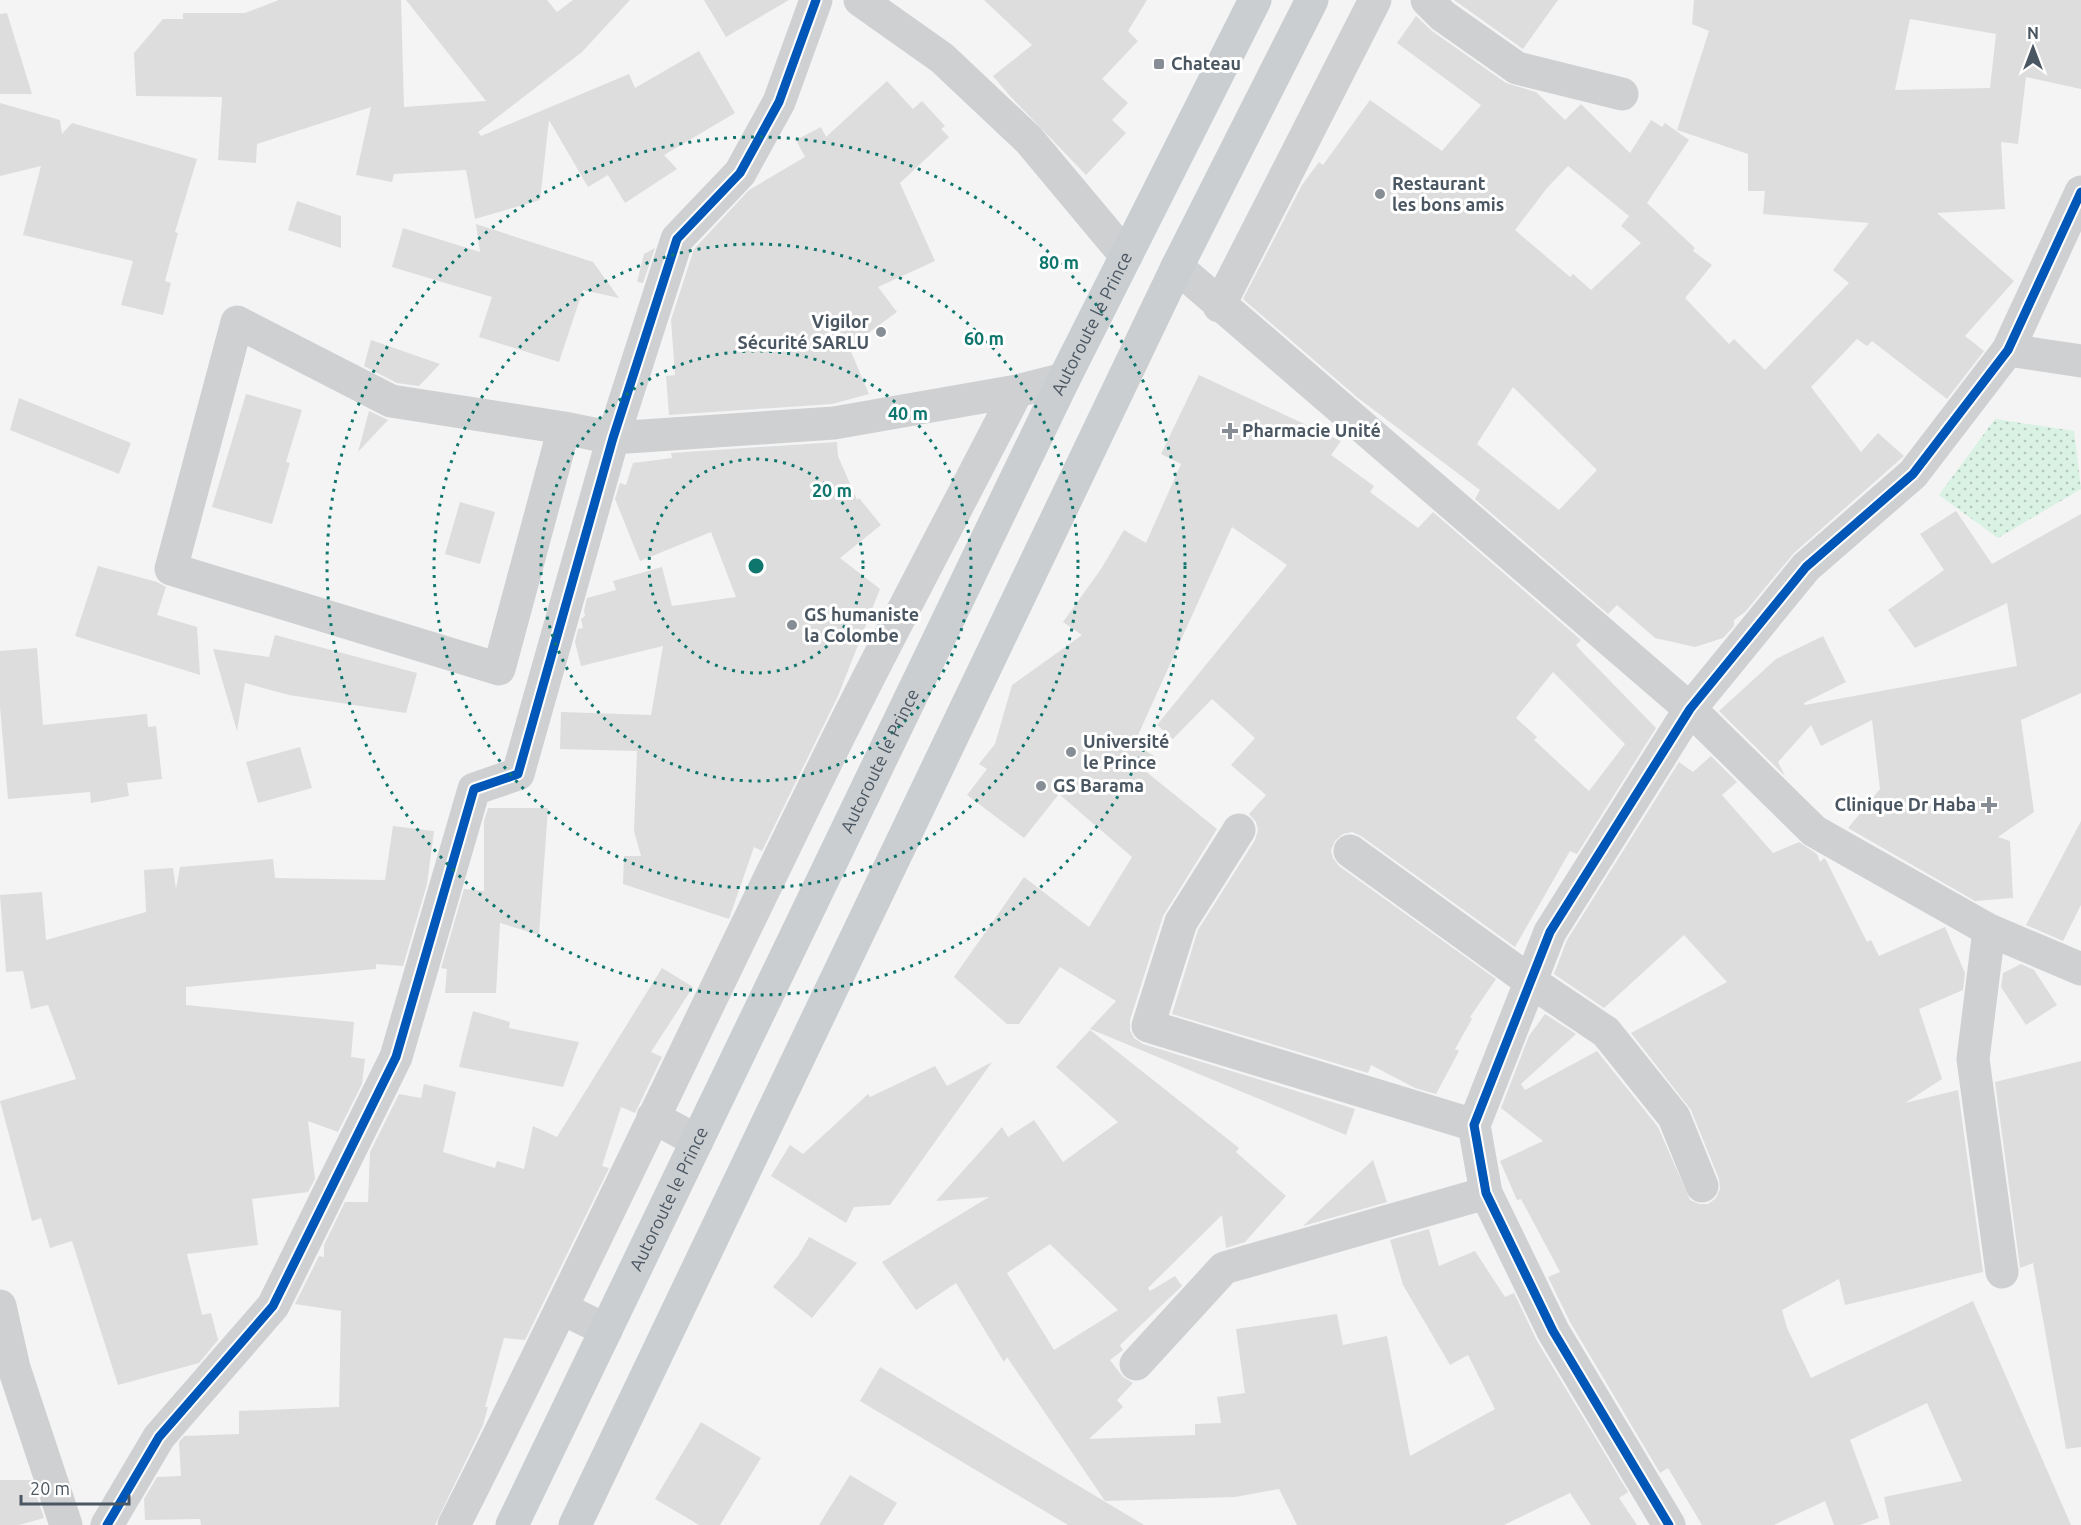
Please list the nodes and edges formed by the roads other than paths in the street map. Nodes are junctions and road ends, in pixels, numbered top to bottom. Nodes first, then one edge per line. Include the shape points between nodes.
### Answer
1 (816, 0) edge
2 (860, 0) edge
3 (1255, 0) edge
4 (1312, 0) edge
5 (1375, 0) edge
6 (1427, 0) edge
7 (1622, 94) dead end
8 (2081, 192) edge
9 (1126, 256) junction
10 (1177, 267) junction
11 (1219, 306) junction
12 (2008, 350) junction
13 (2081, 361) edge
14 (1064, 379) junction
15 (1017, 391) junction
16 (564, 428) junction
17 (613, 438) junction
18 (1690, 709) junction
19 (1239, 830) dead end
20 (1350, 851) dead end
21 (1989, 930) junction
22 (2081, 969) edge
23 (1530, 981) junction
24 (653, 1117) junction
25 (1474, 1125) junction
26 (698, 1141) junction
27 (1702, 1186) dead end
28 (1486, 1193) junction
29 (2002, 1272) dead end
30 (0, 1306) edge
31 (563, 1309) junction
32 (606, 1330) junction
33 (1136, 1364) dead end
34 (66, 1525) edge
35 (107, 1525) edge
36 (454, 1525) edge
37 (513, 1525) edge
38 (575, 1525) edge
39 (1669, 1525) edge

1 - 17 street via 779,102 741,173 677,239
2 - 9 street via 942,58 1029,140
3 - 9 main road, Autoroute le Prince
4 - 10 main road
5 - 11 street
6 - 7 street via 1443,16 1517,68
8 - 12 street
9 - 14 main road, Autoroute le Prince
10 - 11 street
10 - 38 main road
11 - 18 street
12 - 13 street
12 - 18 street via 1913,474 1806,567
14 - 15 street
14 - 26 main road, Autoroute le Prince
15 - 17 street via 834,423
15 - 24 street via 841,733
16 - 16 street via 499,669 171,569 237,322 391,401
16 - 17 street
17 - 35 street via 518,774 474,789 396,1057 273,1306 159,1437
18 - 21 street via 1814,831
18 - 23 street via 1550,932
19 - 25 street via 1180,922 1148,1026
20 - 23 street
21 - 22 street
21 - 29 street via 1973,1059
23 - 25 street
23 - 27 street via 1606,1032 1674,1117
24 - 26 street
24 - 31 street
25 - 28 street
26 - 32 main road, Autoroute le Prince
28 - 33 street via 1224,1268
28 - 39 street via 1553,1331
30 - 34 street via 14,1368
31 - 32 street
31 - 36 street
32 - 37 main road, Autoroute le Prince

